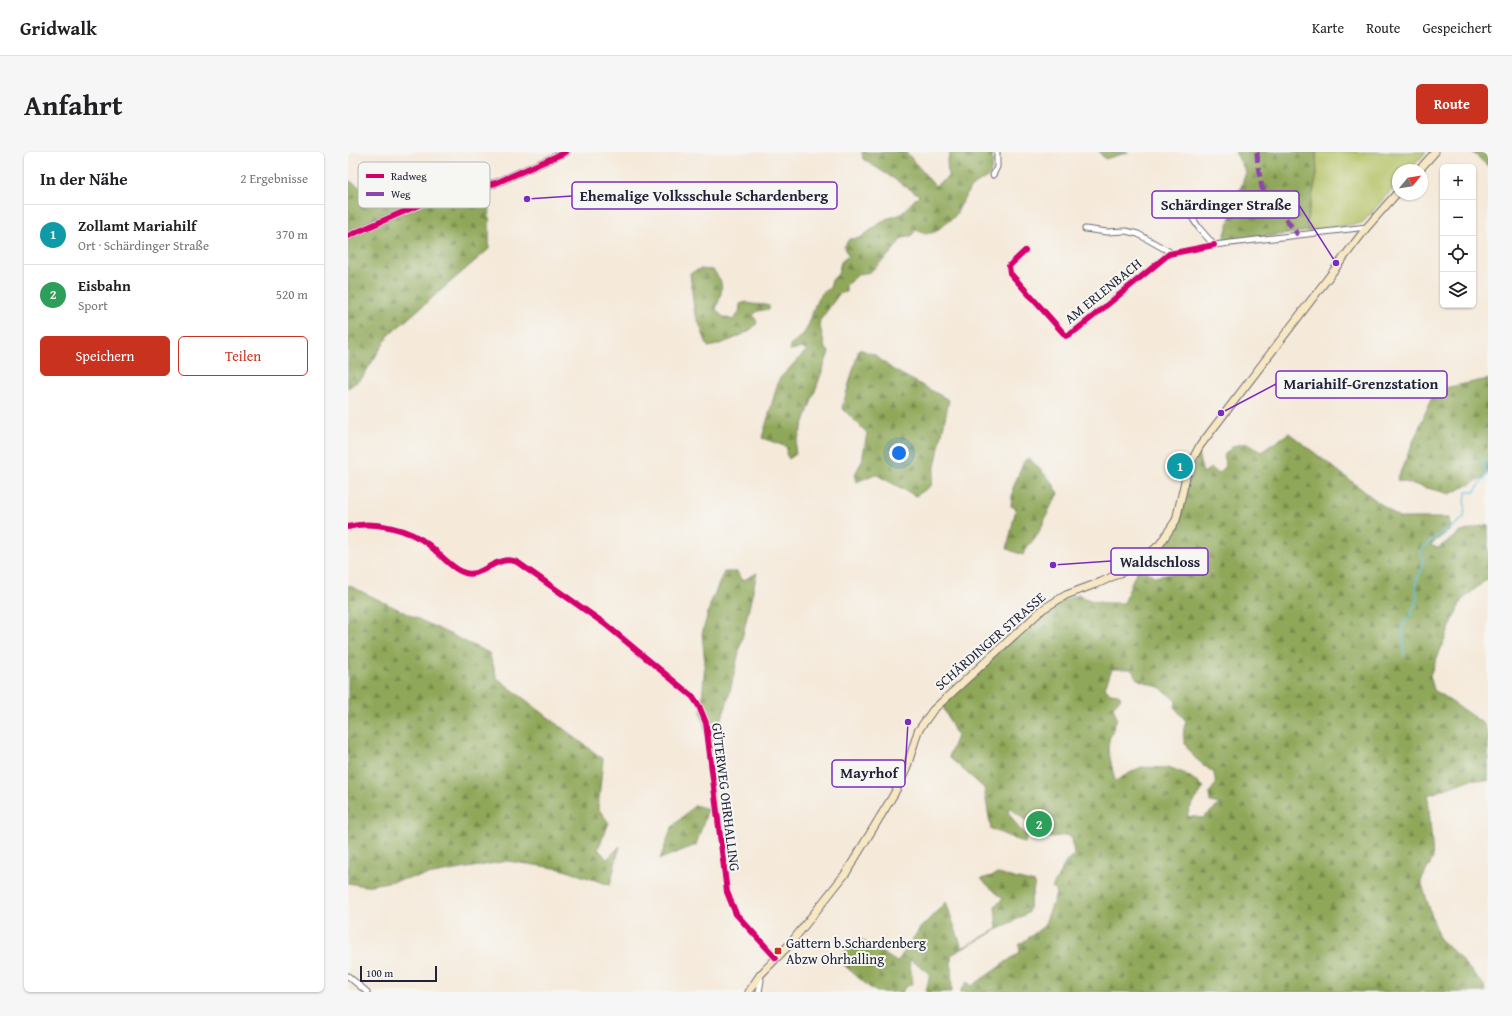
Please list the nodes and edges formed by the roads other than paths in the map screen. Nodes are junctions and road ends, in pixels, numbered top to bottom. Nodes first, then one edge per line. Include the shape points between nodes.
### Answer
1 (566, 152) edge
2 (997, 152) edge
3 (1435, 152) edge
4 (1424, 164) edge
5 (993, 175) dead end
6 (490, 184) edge
7 (1180, 199) dead end
8 (1392, 199) edge
9 (412, 208) edge
10 (1367, 228) junction
11 (1085, 229) dead end
12 (348, 236) edge
13 (1214, 245) junction
14 (1025, 251) dead end
15 (1172, 253) junction
16 (348, 527) edge
17 (776, 958) junction
18 (760, 975) junction
19 (348, 976) edge
20 (367, 992) edge
21 (749, 992) edge
22 (759, 992) edge

1 - 6 main road
2 - 5 street
3 - 4 main road
7 - 13 street
8 - 10 main road, SCHÄRDINGER STRASSE
9 - 12 main road
10 - 13 street
10 - 17 main road, SCHÄRDINGER STRASSE via 1199,447 1188,468 1176,520 1160,544 1139,563 1101,582 1062,597 1048,606 933,710 916,736 906,770 894,794 858,854 834,890
11 - 15 street, AM ERLENBACH via 1138,234
13 - 15 street, AM ERLENBACH
14 - 15 street, AM ERLENBACH via 1009,266 1010,273 1066,336
16 - 17 street, GÜTERWEG OHRHALLING via 365,524 414,536 467,574 496,562 517,562 605,624 693,697 706,723 727,892 736,914
17 - 18 main road, SCHÄRDINGER STRASSE
18 - 21 main road, SCHÄRDINGER STRASSE
18 - 22 street
19 - 20 street

